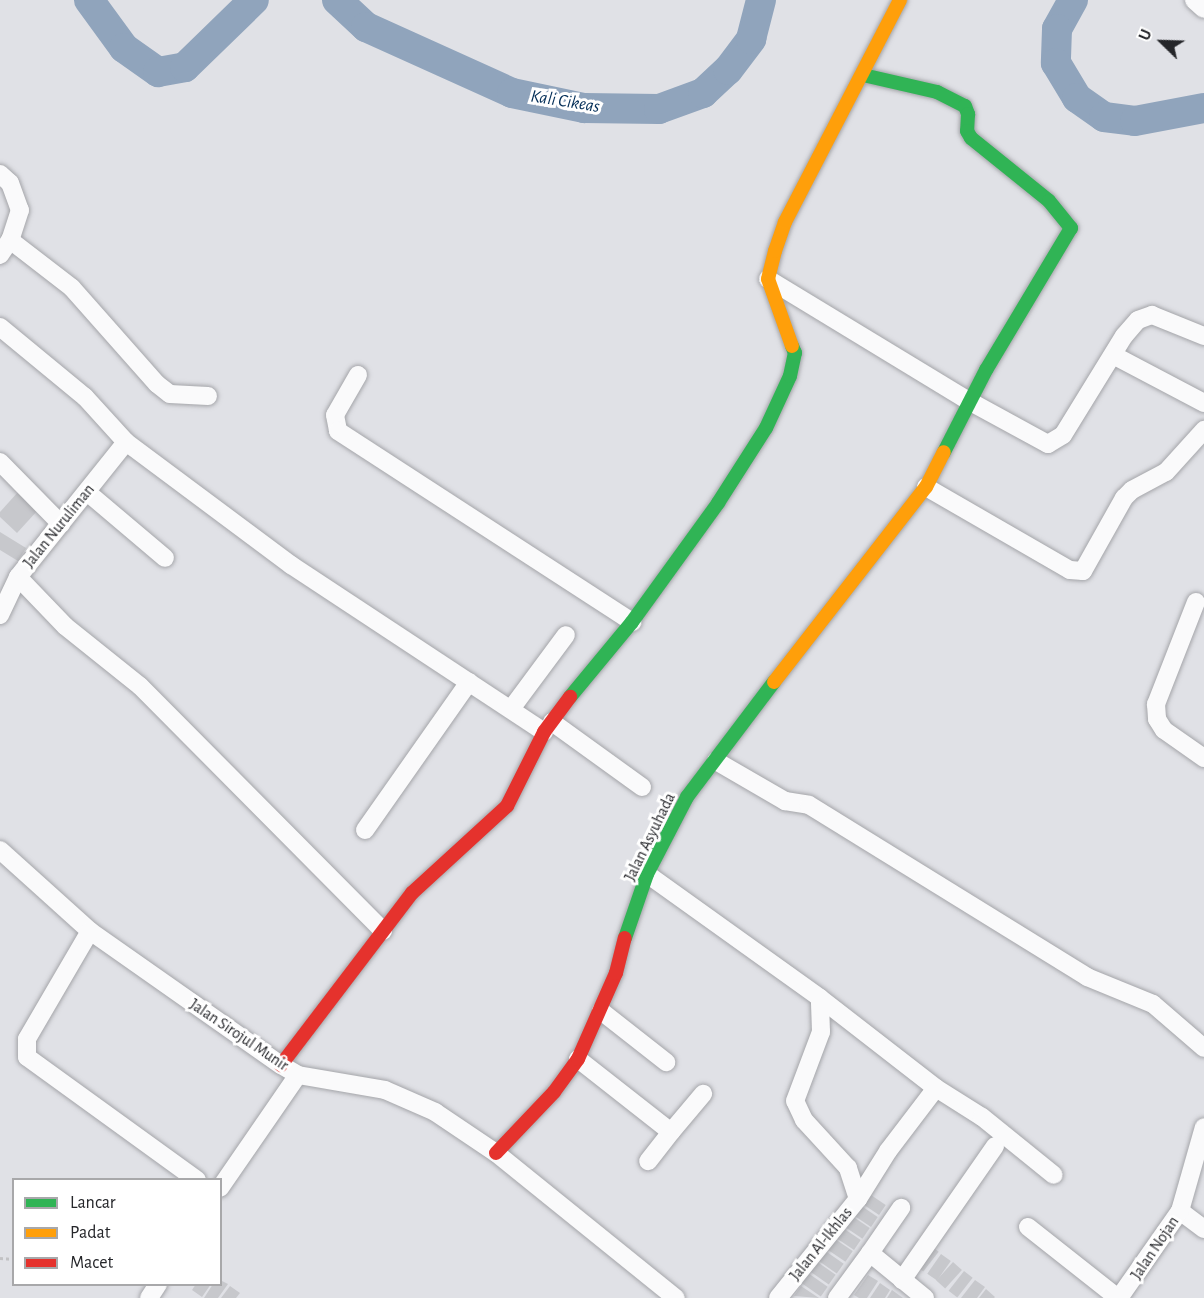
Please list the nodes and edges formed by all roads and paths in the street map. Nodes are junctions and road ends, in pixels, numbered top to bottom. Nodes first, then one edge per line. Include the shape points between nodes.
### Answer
1 (900, 0) edge
2 (863, 75) junction
3 (0, 174) edge
4 (5, 248) edge
5 (768, 279) junction
6 (0, 327) edge
7 (1204, 336) edge
8 (1113, 355) junction
9 (358, 375) dead end
10 (208, 396) dead end
11 (969, 401) junction
12 (1204, 403) edge
13 (1204, 430) edge
14 (126, 442) junction
15 (0, 462) edge
16 (926, 487) junction
17 (87, 492) junction
18 (61, 524) junction
19 (165, 558) dead end
20 (18, 577) junction
21 (1196, 602) dead end
22 (0, 615) edge
23 (632, 622) junction
24 (566, 635) dead end
25 (469, 682) junction
26 (511, 709) junction
27 (548, 727) junction
28 (1204, 758) edge
29 (716, 761) junction
30 (642, 787) dead end
31 (365, 830) dead end
32 (0, 850) edge
33 (647, 874) junction
34 (383, 931) junction
35 (90, 932) junction
36 (820, 998) junction
37 (601, 1011) junction
38 (1204, 1048) edge
39 (578, 1059) junction
40 (666, 1062) dead end
41 (281, 1065) junction
42 (298, 1075) junction
43 (936, 1088) junction
44 (703, 1094) dead end
45 (1204, 1126) edge
46 (671, 1132) junction
47 (995, 1146) dead end
48 (496, 1153) junction
49 (648, 1161) dead end
50 (1054, 1175) dead end
51 (196, 1178) edge
52 (222, 1185) edge
53 (858, 1199) junction
54 (902, 1208) dead end
55 (1180, 1211) junction
56 (1028, 1227) dead end
57 (1204, 1229) edge
58 (870, 1253) junction
59 (902, 1280) junction
60 (1124, 1296) edge
61 (676, 1298) edge
62 (778, 1298) edge
63 (837, 1298) edge
64 (925, 1298) edge

1 - 2 street
2 - 5 street via 785,222
2 - 11 street, Jalan Asyuhada via 937,92 965,106 971,138 1049,201 1071,228
3 - 4 street via 10,183 20,210
4 - 10 street via 72,288 170,394
5 - 11 street
5 - 23 street via 795,353 790,376 760,438
6 - 14 street via 85,397
7 - 8 street via 1152,315 1138,320
8 - 11 street via 1063,435 1048,444
8 - 12 street
9 - 23 street via 335,415 338,431
11 - 16 street, Jalan Asyuhada
13 - 16 street via 1166,472 1124,498 1083,570 1077,572
14 - 17 street, Jalan Nuruliman
14 - 25 street via 291,565
15 - 18 street
16 - 29 street, Jalan Asyuhada
17 - 18 street, Jalan Nuruliman
17 - 19 street
18 - 20 street, Jalan Nuruliman
20 - 22 street, Jalan Nuruliman
20 - 34 street via 65,626 140,686
21 - 28 street via 1156,704 1156,719 1164,730
23 - 27 street
24 - 26 street
25 - 26 street
25 - 31 street
26 - 27 street
27 - 30 street
27 - 34 street via 507,806 412,893
29 - 33 street, Jalan Asyuhada via 687,797
29 - 38 street via 785,801 809,805 1087,977 1153,1004
32 - 35 street, Jalan Sirojul Munir
33 - 36 street
33 - 37 street, Jalan Asyuhada
34 - 41 street
35 - 41 street, Jalan Sirojul Munir
35 - 51 street via 27,1039 27,1057
36 - 43 street
36 - 53 street, Jalan Al-Ikhlas via 821,1032 795,1101 804,1120 848,1168
37 - 39 street, Jalan Asyuhada
37 - 40 street
39 - 46 street
39 - 48 street, Jalan Asyuhada via 554,1092
41 - 42 street, Jalan Sirojul Munir
42 - 48 street, Jalan Sirojul Munir via 385,1090 435,1112
42 - 52 street
43 - 50 street via 982,1118
43 - 53 street via 888,1151
44 - 46 street
45 - 55 street, Jalan Nojan
46 - 49 street
47 - 59 street
48 - 61 street, Jalan Sirojul Munir
53 - 62 street, Jalan Al-Ikhlas
54 - 58 street
55 - 57 street
55 - 60 street, Jalan Nojan
56 - 60 street
58 - 59 street
58 - 63 street
59 - 64 street

